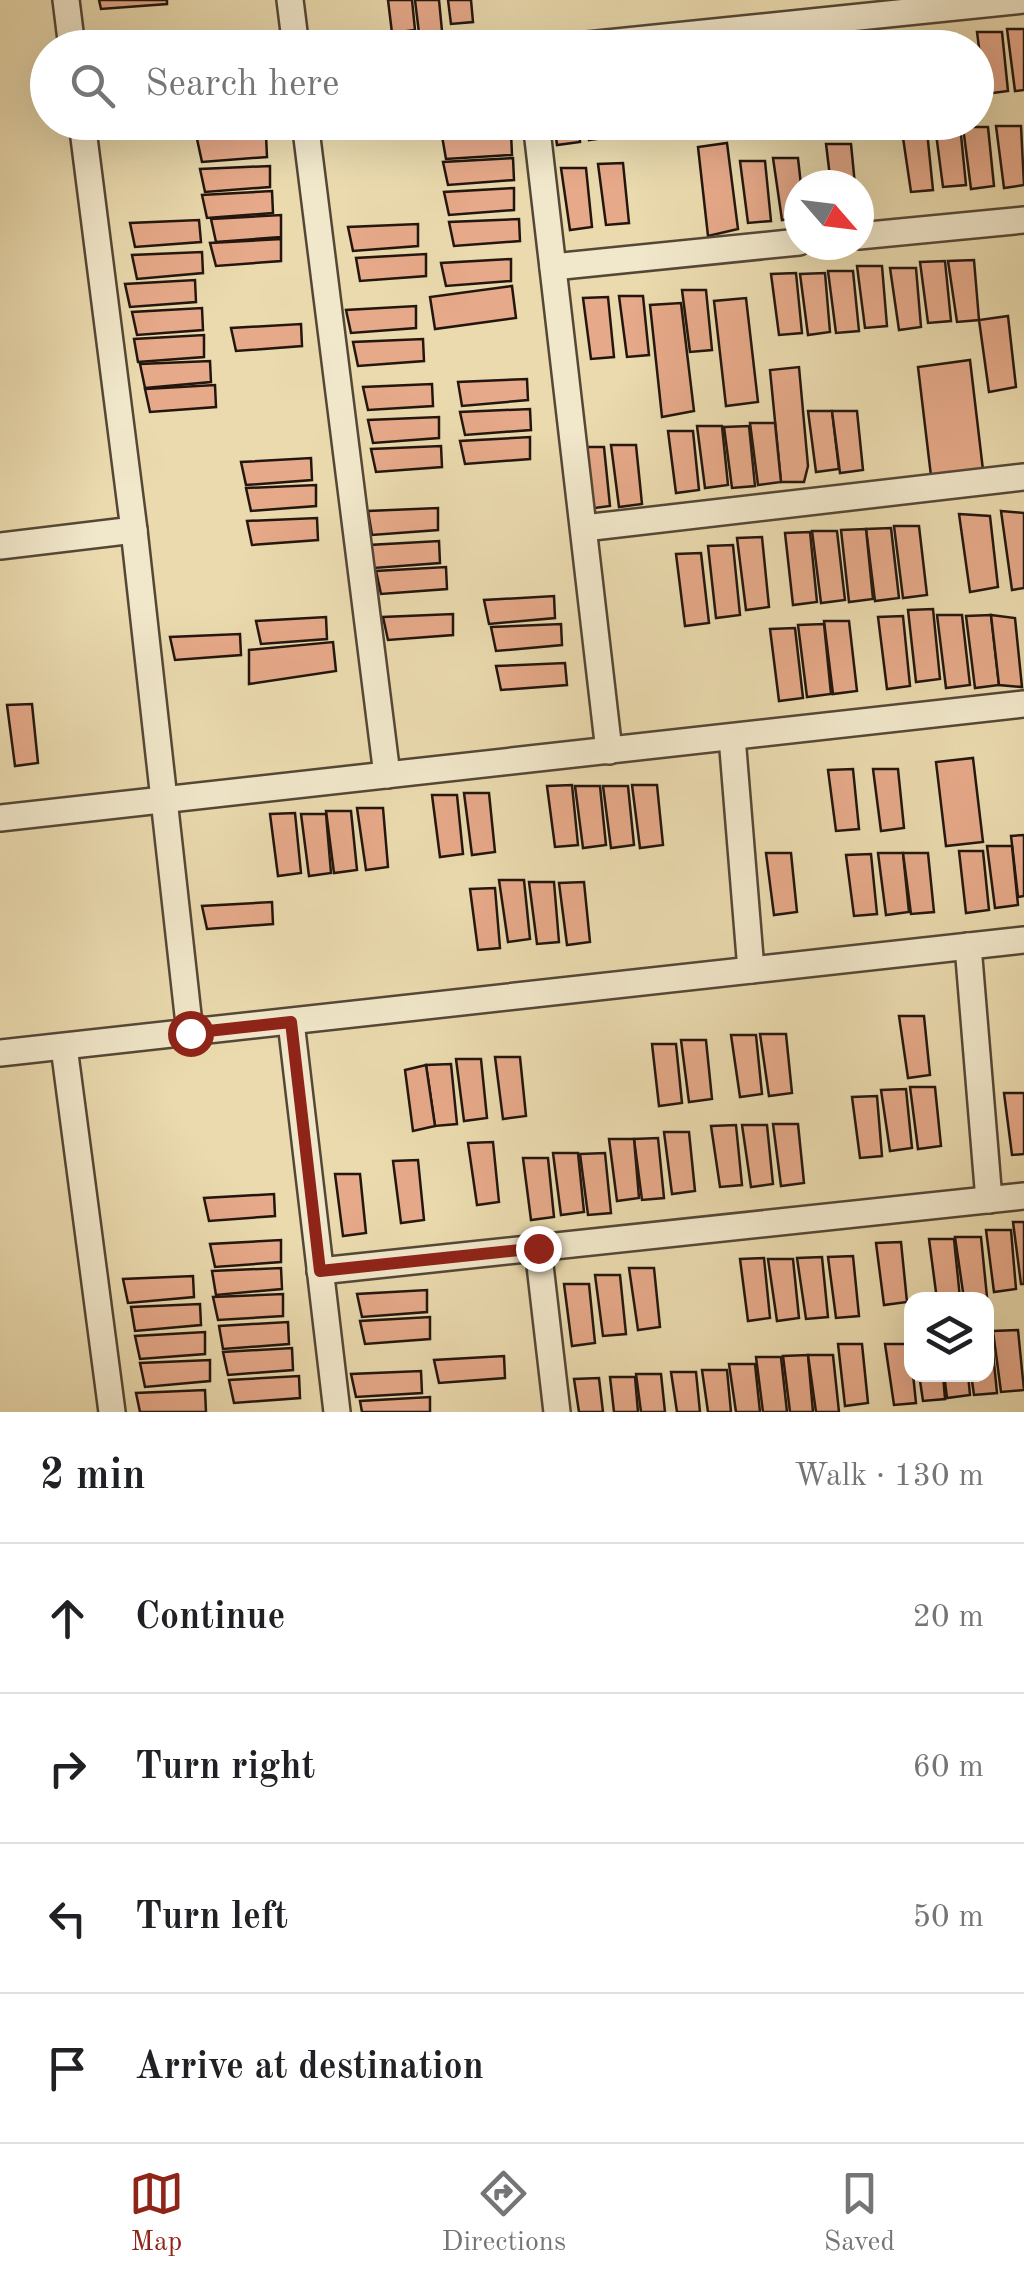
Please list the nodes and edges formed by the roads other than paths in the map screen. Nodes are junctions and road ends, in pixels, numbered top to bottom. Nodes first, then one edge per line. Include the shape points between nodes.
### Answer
1 (66, 0) edge
2 (290, 0) edge
3 (1024, 0) edge
4 (858, 9) edge
5 (70, 30) edge
6 (294, 30) edge
7 (696, 30) edge
8 (84, 140) edge
9 (307, 140) edge
10 (538, 140) edge
11 (1024, 220) edge
12 (874, 235) edge
13 (784, 244) edge
14 (553, 267) junction
15 (1024, 477) edge
16 (584, 528) junction
17 (134, 530) junction
18 (0, 546) edge
19 (1024, 704) edge
20 (732, 737) junction
21 (609, 750) junction
22 (387, 775) junction
23 (165, 800) junction
24 (0, 818) edge
25 (1024, 940) edge
26 (968, 946) junction
27 (752, 970) junction
28 (291, 1022) junction
29 (190, 1033) junction
30 (64, 1047) junction
31 (0, 1053) edge
32 (1024, 1196) edge
33 (989, 1200) junction
34 (538, 1248) junction
35 (320, 1271) junction
36 (112, 1412) edge
37 (337, 1412) edge
38 (558, 1412) edge

1 - 5 street
2 - 6 street
3 - 4 street
4 - 7 street
8 - 17 street
9 - 22 street
10 - 14 street
11 - 12 street
13 - 14 street
14 - 16 street
15 - 16 street
16 - 21 street
17 - 18 street
17 - 23 street
19 - 20 street
20 - 21 street
20 - 27 street
21 - 22 street
22 - 23 street
23 - 24 street
23 - 29 street
25 - 26 street
26 - 27 street
26 - 33 street
27 - 28 street
28 - 29 street
28 - 35 street
29 - 30 street
30 - 31 street
30 - 36 street
32 - 33 street
33 - 34 street
34 - 35 street
34 - 38 street
35 - 37 street

